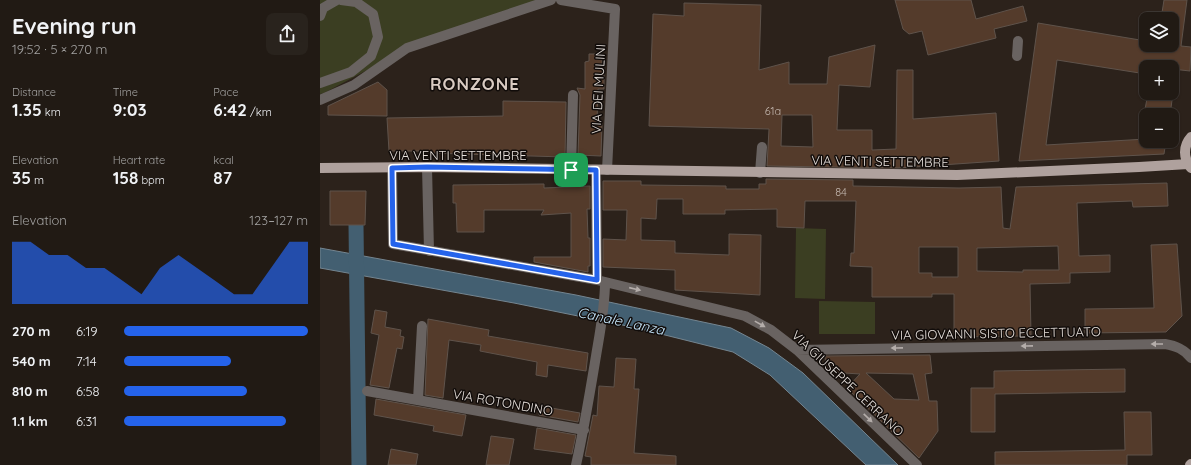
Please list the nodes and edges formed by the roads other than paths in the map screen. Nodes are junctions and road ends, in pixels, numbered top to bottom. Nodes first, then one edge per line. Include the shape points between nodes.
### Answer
1 (337, 0) edge
2 (341, 0) edge
3 (551, 0) edge
4 (561, 0) edge
5 (320, 16) edge
6 (1018, 41) dead end
7 (1017, 56) dead end
8 (320, 83) edge
9 (573, 95) dead end
10 (320, 100) edge
11 (1191, 137) edge
12 (762, 147) dead end
13 (1189, 166) edge
14 (427, 167) junction
15 (320, 168) edge
16 (392, 168) junction
17 (571, 170) junction
18 (596, 170) junction
19 (607, 170) junction
20 (760, 173) junction
21 (429, 250) junction
22 (601, 281) junction
23 (422, 326) dead end
24 (797, 350) junction
25 (1191, 358) edge
26 (367, 391) dead end
27 (418, 400) junction
28 (584, 430) junction
29 (576, 465) edge
30 (917, 465) edge

1 - 5 street via 323,8
2 - 8 street via 356,2 373,14 378,37 371,56 351,72
3 - 10 street via 407,48 354,85
4 - 19 street, VIA DEI MULINI via 615,9
6 - 7 street
9 - 17 street
11 - 13 main road via 1185,151
12 - 20 street
13 - 20 main road, VIA VENTI SETTEMBRE via 956,175
14 - 16 main road, VIA VENTI SETTEMBRE
14 - 17 main road, VIA VENTI SETTEMBRE
14 - 21 street
15 - 16 main road, VIA VENTI SETTEMBRE
16 - 21 street, VIA GIUSEPPE CERRANO via 393,244
17 - 18 main road, VIA VENTI SETTEMBRE
18 - 19 main road, VIA VENTI SETTEMBRE
18 - 22 street
19 - 20 main road, VIA VENTI SETTEMBRE
21 - 22 street, VIA GIUSEPPE CERRANO
22 -> 24 street, VIA GIUSEPPE CERRANO via 745,316 771,330
22 - 28 street via 605,294
23 - 27 street
25 -> 24 street, VIA GIOVANNI SISTO ECCETTUATO via 1177,346 1165,344
24 -> 30 street, VIA GIUSEPPE CERRANO
26 - 27 street, VIA ROTONDINO
27 - 28 street, VIA ROTONDINO
28 - 29 street

